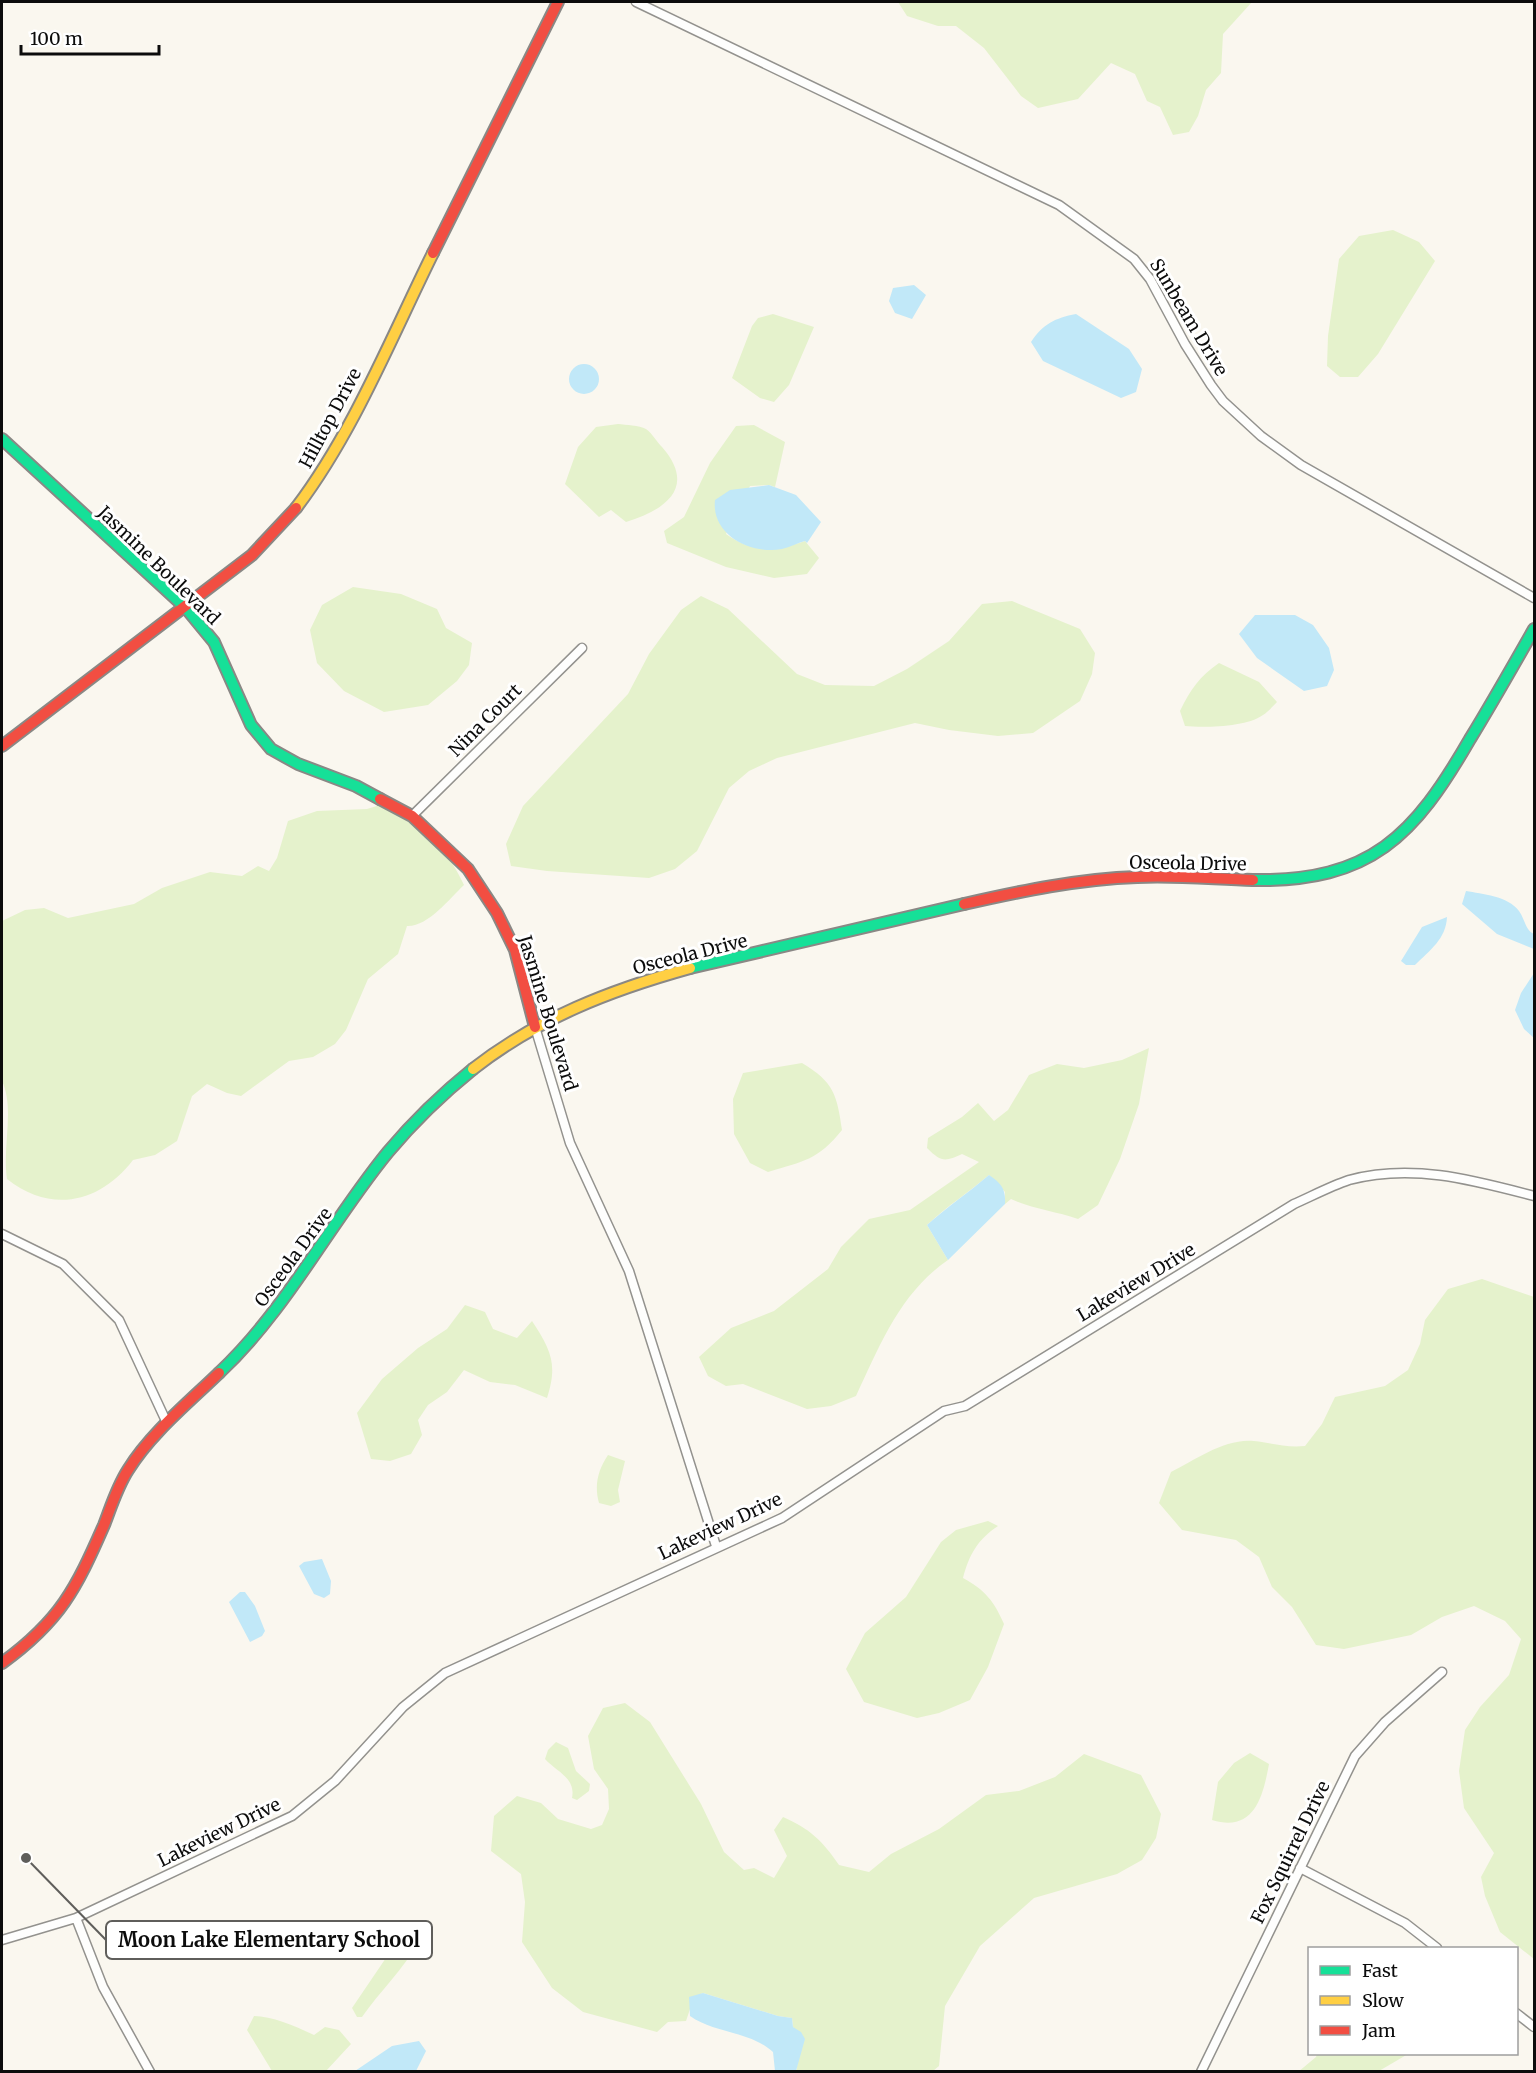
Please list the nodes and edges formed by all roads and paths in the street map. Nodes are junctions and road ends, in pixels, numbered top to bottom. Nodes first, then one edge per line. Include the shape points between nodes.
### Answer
1 (558, 2) edge
2 (636, 2) edge
3 (2, 439) edge
4 (1534, 598) edge
5 (186, 608) junction
6 (1534, 629) edge
7 (582, 648) dead end
8 (2, 746) edge
9 (412, 816) junction
10 (535, 1027) junction
11 (1534, 1196) edge
12 (2, 1234) edge
13 (166, 1421) junction
14 (716, 1546) junction
15 (2, 1663) edge
16 (1442, 1672) dead end
17 (1300, 1868) junction
18 (76, 1918) junction
19 (2, 1940) edge
20 (1436, 1947) edge
21 (1518, 2015) edge
22 (1534, 2027) edge
23 (150, 2072) edge
24 (1201, 2072) edge

1 - 5 street, Hilltop Drive via 316,481 285,522 252,555
2 - 4 street, Sunbeam Drive via 1059,205 1134,259 1150,279 1211,385 1261,436 1301,465
3 - 5 street, Jasmine Boulevard
5 - 8 street, Hilltop Drive
5 - 9 street, Jasmine Boulevard via 214,642 251,725 271,749 356,786
6 - 10 street, Osceola Drive via 1441,791 1419,819 1384,849 1357,865 1273,882 1167,875 1094,880 1005,897 645,980
7 - 9 street, Nina Court
9 - 10 street, Jasmine Boulevard via 468,869 497,913 515,950
10 - 13 street, Osceola Drive via 473,1069 428,1108 388,1152 260,1330 208,1385
10 - 14 street, Jasmine Boulevard via 570,1143 629,1271
11 - 14 street, Lakeview Drive via 1431,1173 1384,1173 1347,1181 1294,1204 965,1406 944,1411 782,1518
12 - 13 street via 63,1264 119,1320
13 - 15 street, Osceola Drive via 127,1471 76,1584 58,1613 37,1637
14 - 18 street, Lakeview Drive via 445,1673 403,1707 334,1781 292,1816
16 - 17 street, Fox Squirrel Drive via 1385,1722 1355,1756
17 - 20 street via 1405,1923
17 - 24 street, Fox Squirrel Drive
18 - 19 street, Lakeview Drive
18 - 23 street via 103,1987
21 - 22 street

